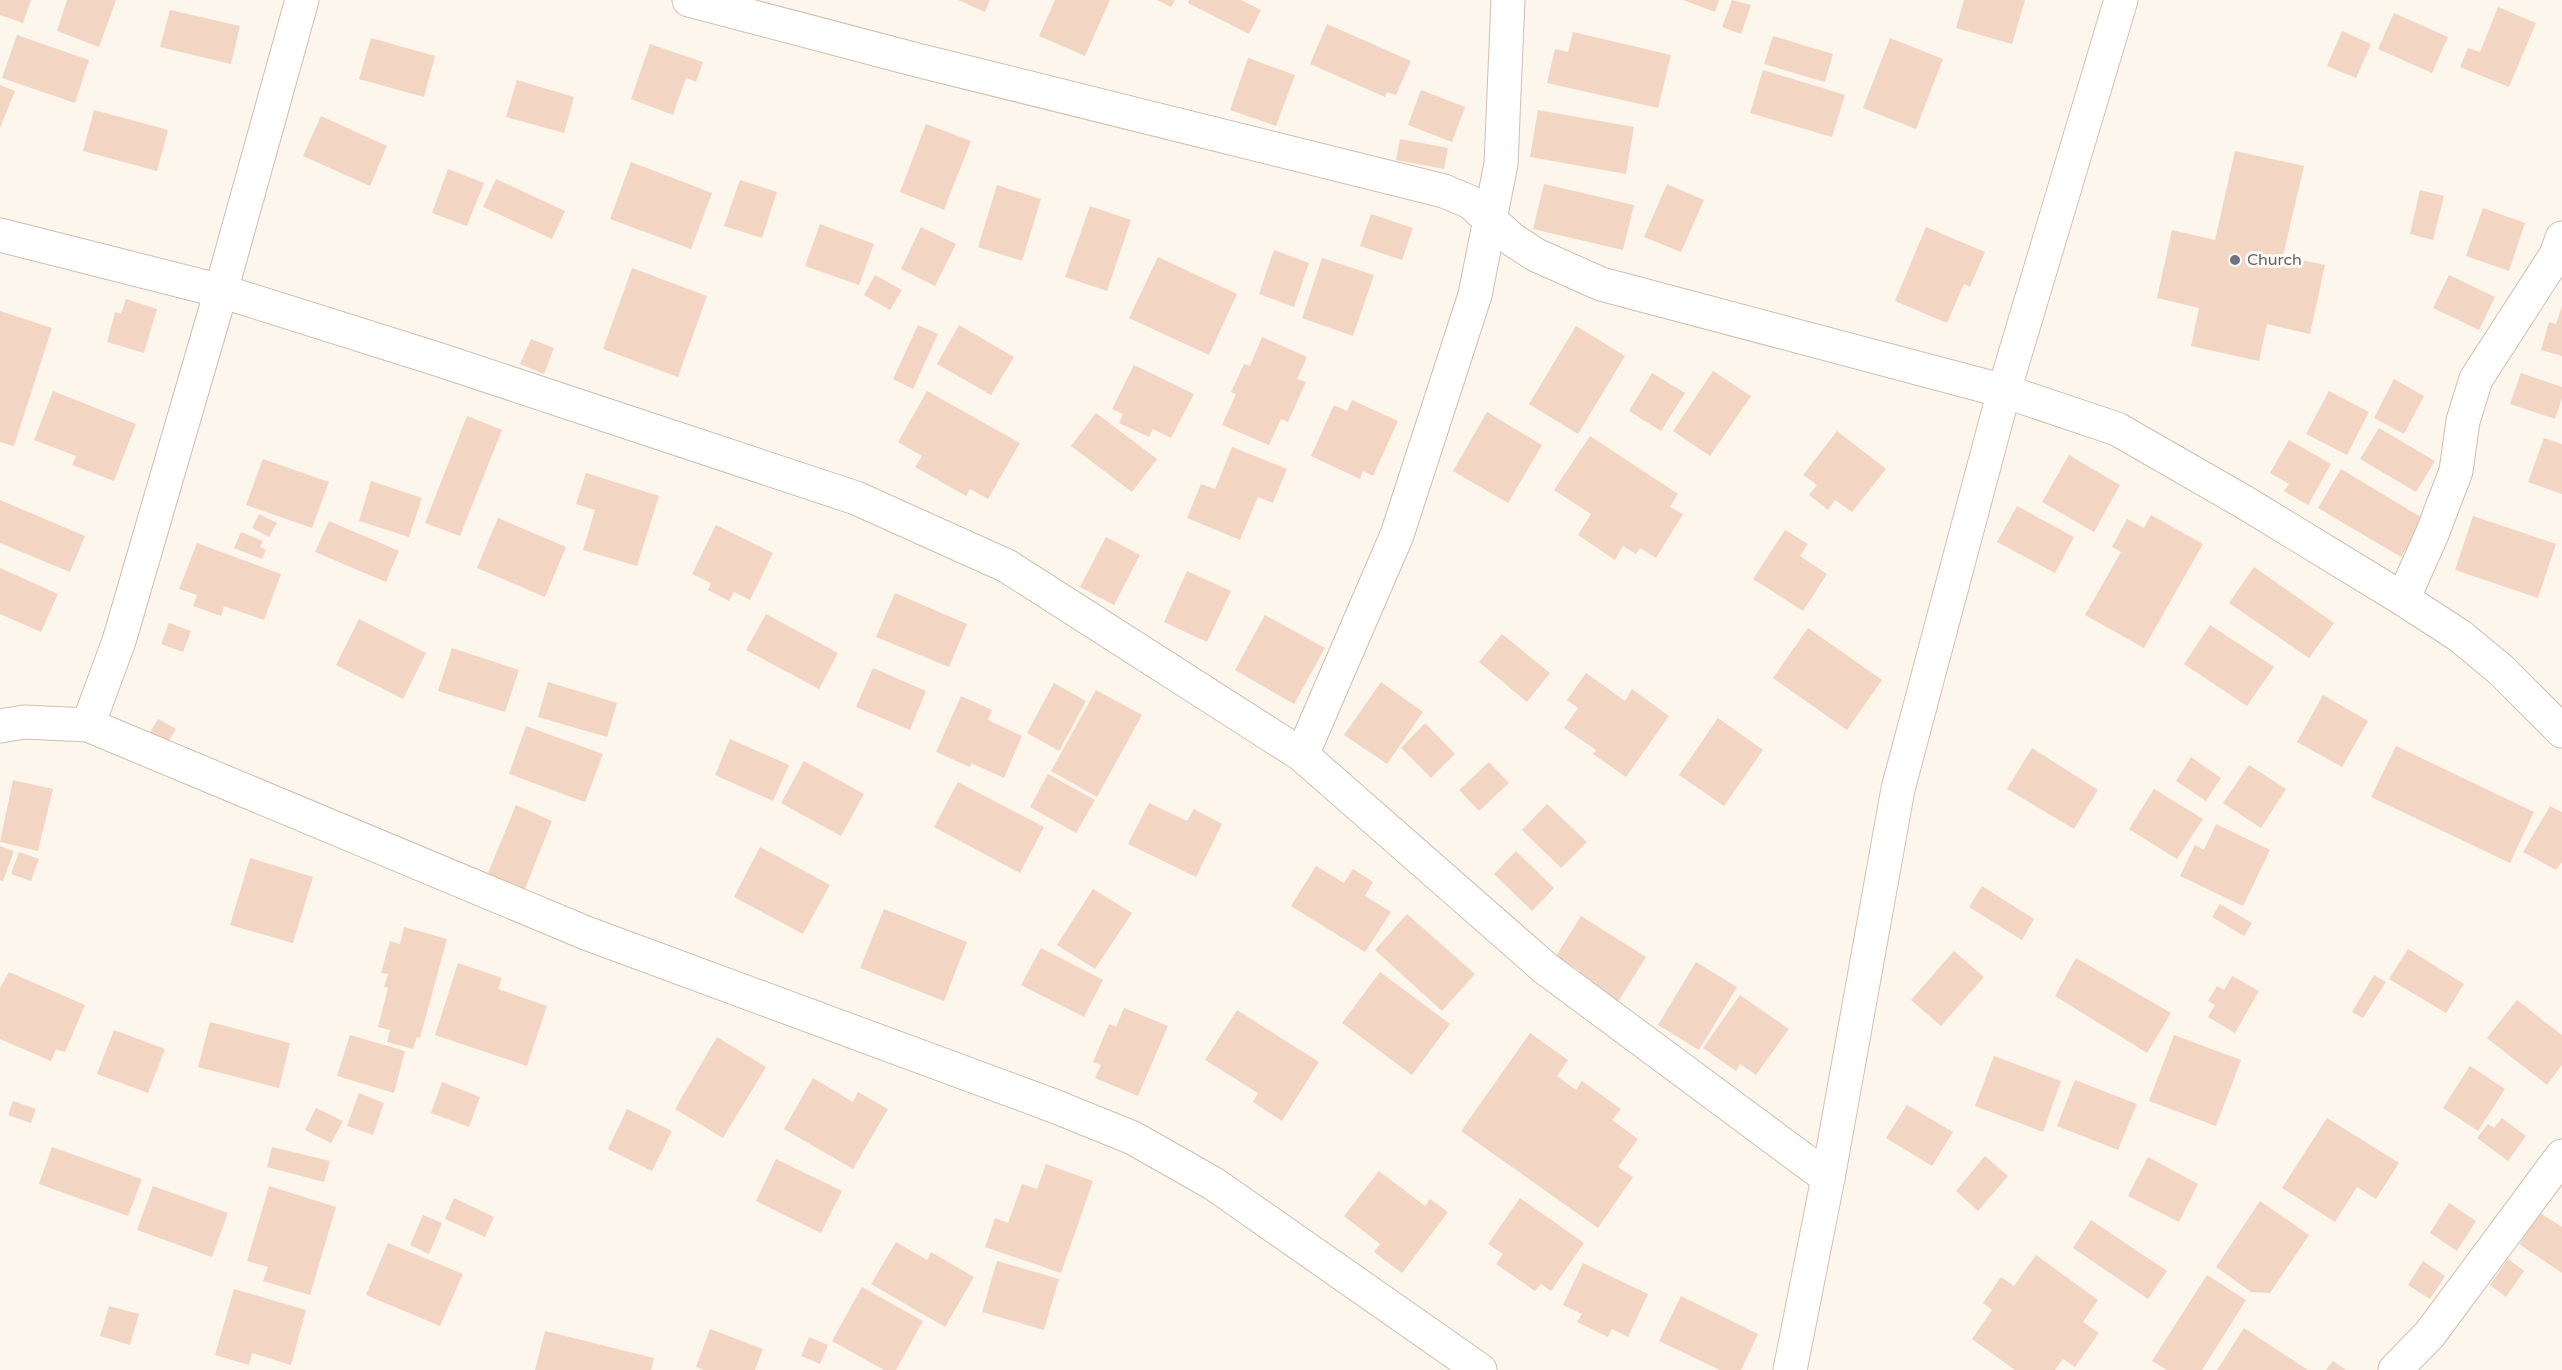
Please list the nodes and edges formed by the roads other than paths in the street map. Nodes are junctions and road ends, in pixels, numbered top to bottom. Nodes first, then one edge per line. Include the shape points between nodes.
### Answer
1 (302, 0) edge
2 (689, 0) edge
3 (1508, 0) edge
4 (2121, 0) edge
5 (1491, 220) junction
6 (0, 236) edge
7 (2562, 238) edge
8 (221, 291) junction
9 (2004, 391) junction
10 (2403, 599) junction
11 (88, 725) junction
12 (0, 726) edge
13 (2562, 731) edge
14 (1302, 755) junction
15 (2562, 1156) edge
16 (1828, 1178) junction
17 (1480, 1370) edge
18 (1790, 1370) edge
19 (2395, 1370) edge

1 - 8 street
2 - 5 street via 1444,191 1470,202
3 - 5 street via 1501,164
4 - 9 street
5 - 9 street via 1536,255 1601,284
5 - 14 street via 1475,295 1397,535
6 - 8 street
7 - 10 street via 2556,255 2476,379 2463,421 2456,471
8 - 11 street via 119,640
8 - 14 street via 856,498 1007,566
9 - 10 street via 2117,429
9 - 16 street via 1898,789
10 - 13 street via 2493,663
11 - 12 street via 24,722
11 - 17 street via 586,933 1133,1138 1214,1184
14 - 16 street via 1545,968
15 - 19 street via 2430,1334
16 - 18 street

